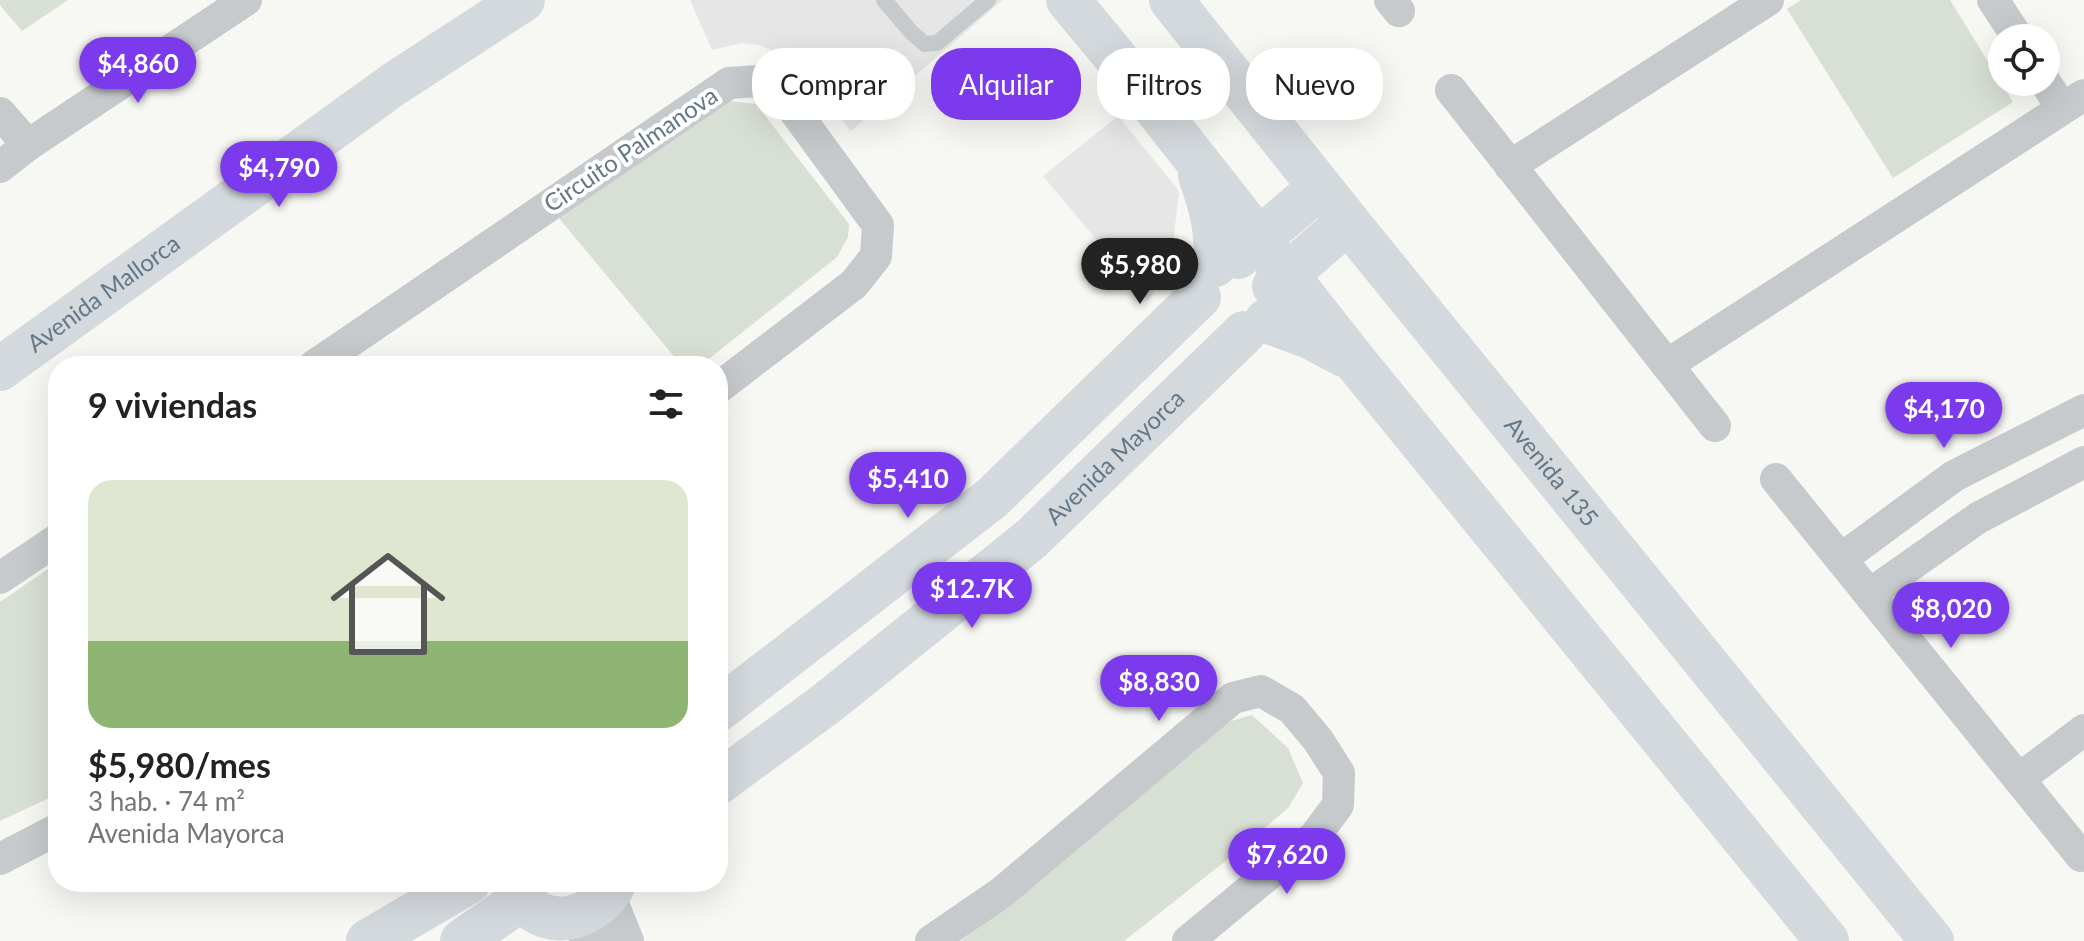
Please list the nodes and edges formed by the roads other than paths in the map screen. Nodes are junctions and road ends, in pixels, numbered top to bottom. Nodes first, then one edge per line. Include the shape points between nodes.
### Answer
1 (246, 0) edge
2 (523, 0) edge
3 (884, 0) edge
4 (988, 0) edge
5 (1068, 0) edge
6 (1171, 0) edge
7 (1768, 0) edge
8 (1993, 0) edge
9 (2009, 24) edge
10 (1451, 90) dead end
11 (2064, 95) edge
12 (0, 113) edge
13 (28, 145) junction
14 (1510, 166) junction
15 (0, 167) edge
16 (1320, 187) junction
17 (1348, 222) junction
18 (1228, 265) junction
19 (1268, 304) junction
20 (329, 356) edge
21 (1667, 365) junction
22 (0, 369) edge
23 (728, 380) edge
24 (2084, 410) edge
25 (1715, 426) dead end
26 (2084, 462) edge
27 (1776, 479) dead end
28 (48, 546) edge
29 (1841, 559) junction
30 (0, 578) edge
31 (1870, 594) junction
32 (728, 702) edge
33 (2084, 730) edge
34 (728, 776) edge
35 (2019, 779) junction
36 (48, 834) edge
37 (2081, 856) dead end
38 (0, 859) edge
39 (452, 892) edge
40 (516, 892) edge
41 (520, 892) edge
42 (609, 892) edge
43 (613, 892) edge
44 (563, 918) junction
45 (368, 941) edge
46 (462, 941) edge
47 (601, 941) edge
48 (628, 941) edge
49 (931, 941) edge
50 (1188, 941) edge
51 (1827, 941) edge
52 (1932, 941) edge

1 - 13 street
2 - 22 main road, Avenida Mallorca via 394,84
3 - 4 lane via 925,44 937,43
5 - 18 main road via 1194,158
6 - 16 main road, Avenida 135
7 - 14 street
8 - 9 street
10 - 14 street
11 - 21 street
12 - 13 street
13 - 15 street
14 - 21 street
16 - 17 main road, Avenida 135
16 - 18 main road
17 - 19 main road, Avenida Mayorca
17 - 52 main road, Avenida 135
18 - 19 main road
18 - 19 main road via 1202,310 1208,321 1231,334
18 - 32 main road via 992,498
19 - 34 main road, Avenida Mayorca via 1158,419 1031,539
19 - 51 main road via 1354,360
20 - 23 street, Circuito Palmanova via 729,83 759,81 785,98 878,225 876,256 854,284
21 - 25 street
24 - 29 street via 1954,476
26 - 31 street via 1978,518
27 - 29 street
28 - 30 street
29 - 31 street
31 - 35 street
33 - 35 street
35 - 37 street
36 - 38 street
39 - 45 main road
40 - 46 main road
41 - 44 main road via 533,909
42 - 44 main road via 589,912
43 - 48 street
44 - 47 street
49 - 50 street via 1001,893 1233,698 1261,691 1292,709 1318,740 1339,773 1338,805 1315,836

